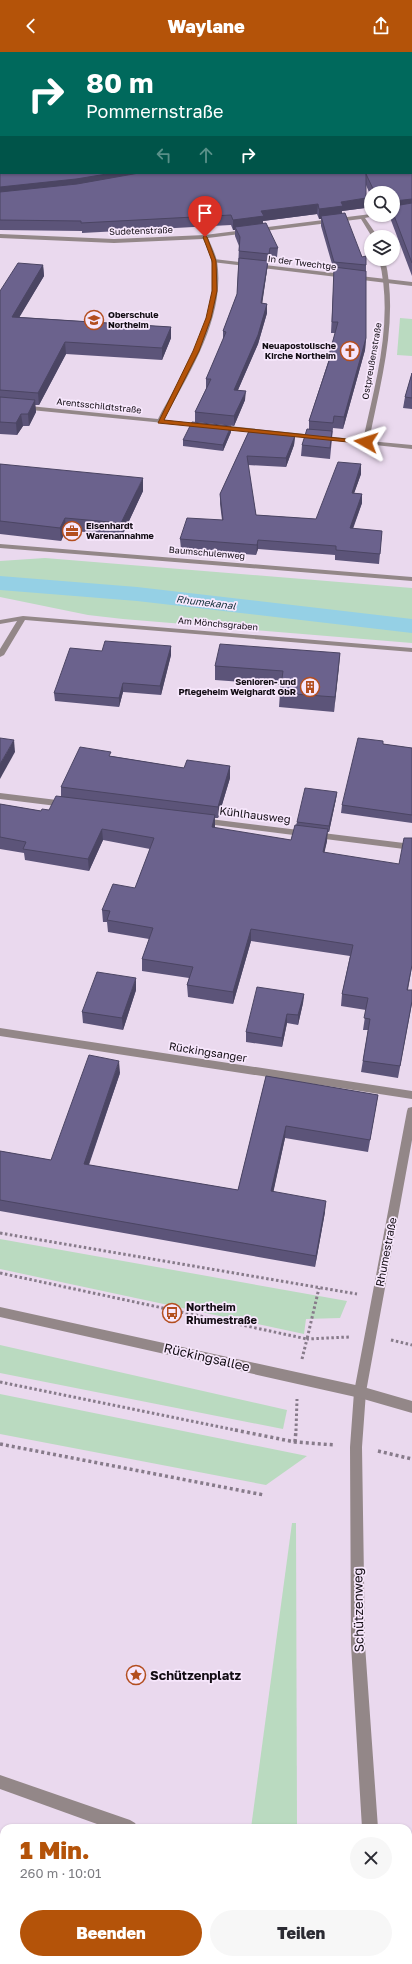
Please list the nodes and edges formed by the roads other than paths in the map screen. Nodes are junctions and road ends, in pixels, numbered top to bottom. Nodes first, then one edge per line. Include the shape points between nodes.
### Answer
1 (362, 217) joint
2 (370, 230) edge
3 (0, 236) edge
4 (205, 237) junction
5 (214, 261) junction
6 (384, 266) edge
7 (387, 281) junction
8 (412, 284) edge
9 (0, 405) edge
10 (160, 421) junction
11 (208, 426) edge
12 (216, 427) edge
13 (366, 442) junction
14 (412, 447) edge
15 (0, 546) edge
16 (412, 579) edge
17 (23, 618) junction
18 (0, 622) edge
19 (412, 650) edge
20 (0, 655) edge
21 (0, 796) edge
22 (71, 804) edge
23 (190, 819) edge
24 (412, 847) edge
25 (0, 1032) edge
26 (412, 1095) edge
27 (412, 1111) edge
28 (0, 1312) edge
29 (360, 1392) junction
30 (412, 1407) edge
31 (0, 1782) edge
32 (119, 1824) edge
33 (370, 1824) edge

1 - 2 street
1 - 4 street, Sudetenstraße
3 - 4 street, Sudetenstraße via 114,241
4 - 5 street
5 - 7 street, In der Twechtge
5 - 10 street via 214,291 209,318 196,351
6 - 7 street, Ostpreußenstraße
7 - 8 street, In der Twechtge
7 - 13 street, Ostpreußenstraße via 388,328
9 - 10 street, Arentsschildtstraße
10 - 11 street, Arentsschildtstraße
12 - 13 street
13 - 14 street
15 - 16 street, Baumschulenweg
17 - 18 street, Am Mönchsgraben
17 - 19 street, Am Mönchsgraben
17 - 20 street
21 - 22 street
23 - 24 street, Kühlhausweg
25 - 26 street, Rückingsanger
27 - 29 street, Rhumestraße
28 - 29 street, Rückingsallee
29 - 30 street, Rückingsallee
29 - 33 street, Schützenweg via 356,1447 358,1645
31 - 32 street

